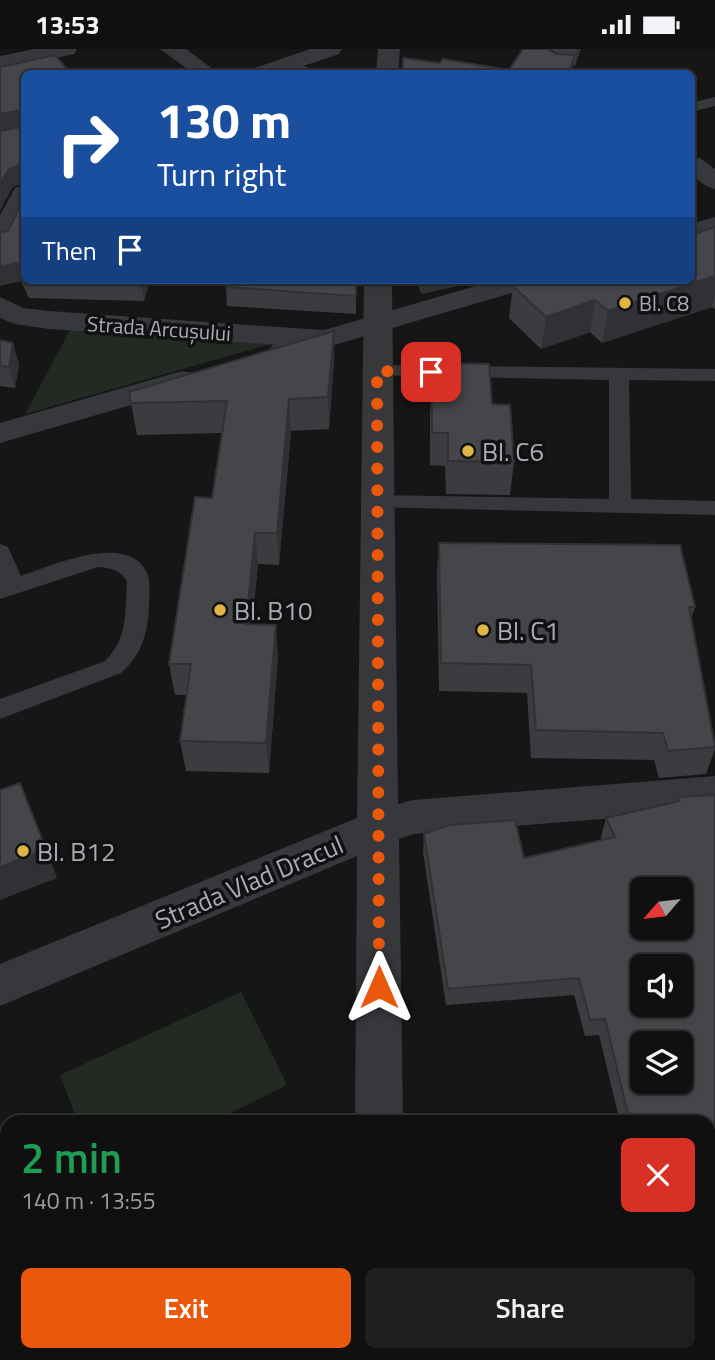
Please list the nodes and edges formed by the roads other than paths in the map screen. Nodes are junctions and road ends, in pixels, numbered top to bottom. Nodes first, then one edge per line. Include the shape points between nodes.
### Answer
1 (172, 49) edge
2 (331, 49) edge
3 (389, 49) edge
4 (59, 50) edge
5 (0, 63) edge
6 (203, 70) edge
7 (294, 70) edge
8 (387, 70) edge
9 (715, 101) edge
10 (695, 107) edge
11 (695, 166) edge
12 (715, 181) edge
13 (21, 199) edge
14 (715, 225) edge
15 (695, 231) edge
16 (0, 242) edge
17 (379, 284) edge
18 (512, 284) edge
19 (0, 306) edge
20 (377, 323) junction
21 (321, 339) junction
22 (377, 371) junction
23 (620, 375) junction
24 (715, 375) edge
25 (0, 433) edge
26 (376, 502) junction
27 (620, 505) junction
28 (715, 508) edge
29 (0, 552) edge
30 (7, 589) edge
31 (0, 709) edge
32 (715, 793) edge
33 (378, 828) junction
34 (0, 985) edge
35 (379, 1115) edge

1 - 6 street
2 - 7 street
3 - 8 street
4 - 5 street
9 - 10 lane
11 - 12 street
13 - 16 street
14 - 15 street
17 - 20 street
18 - 20 street
19 - 21 street, Strada Arcușului via 15,315 49,320
20 - 21 street
20 - 22 street
21 - 25 street
22 - 23 lane
22 - 26 street
23 - 24 lane
23 - 27 lane
26 - 27 lane
26 - 33 street
27 - 28 lane
29 - 30 lane
30 - 31 lane via 97,559 120,562 136,574 138,582 134,640 113,667
32 - 33 street, Strada Vlad Dracul via 437,813
33 - 34 street, Strada Vlad Dracul
33 - 35 street

